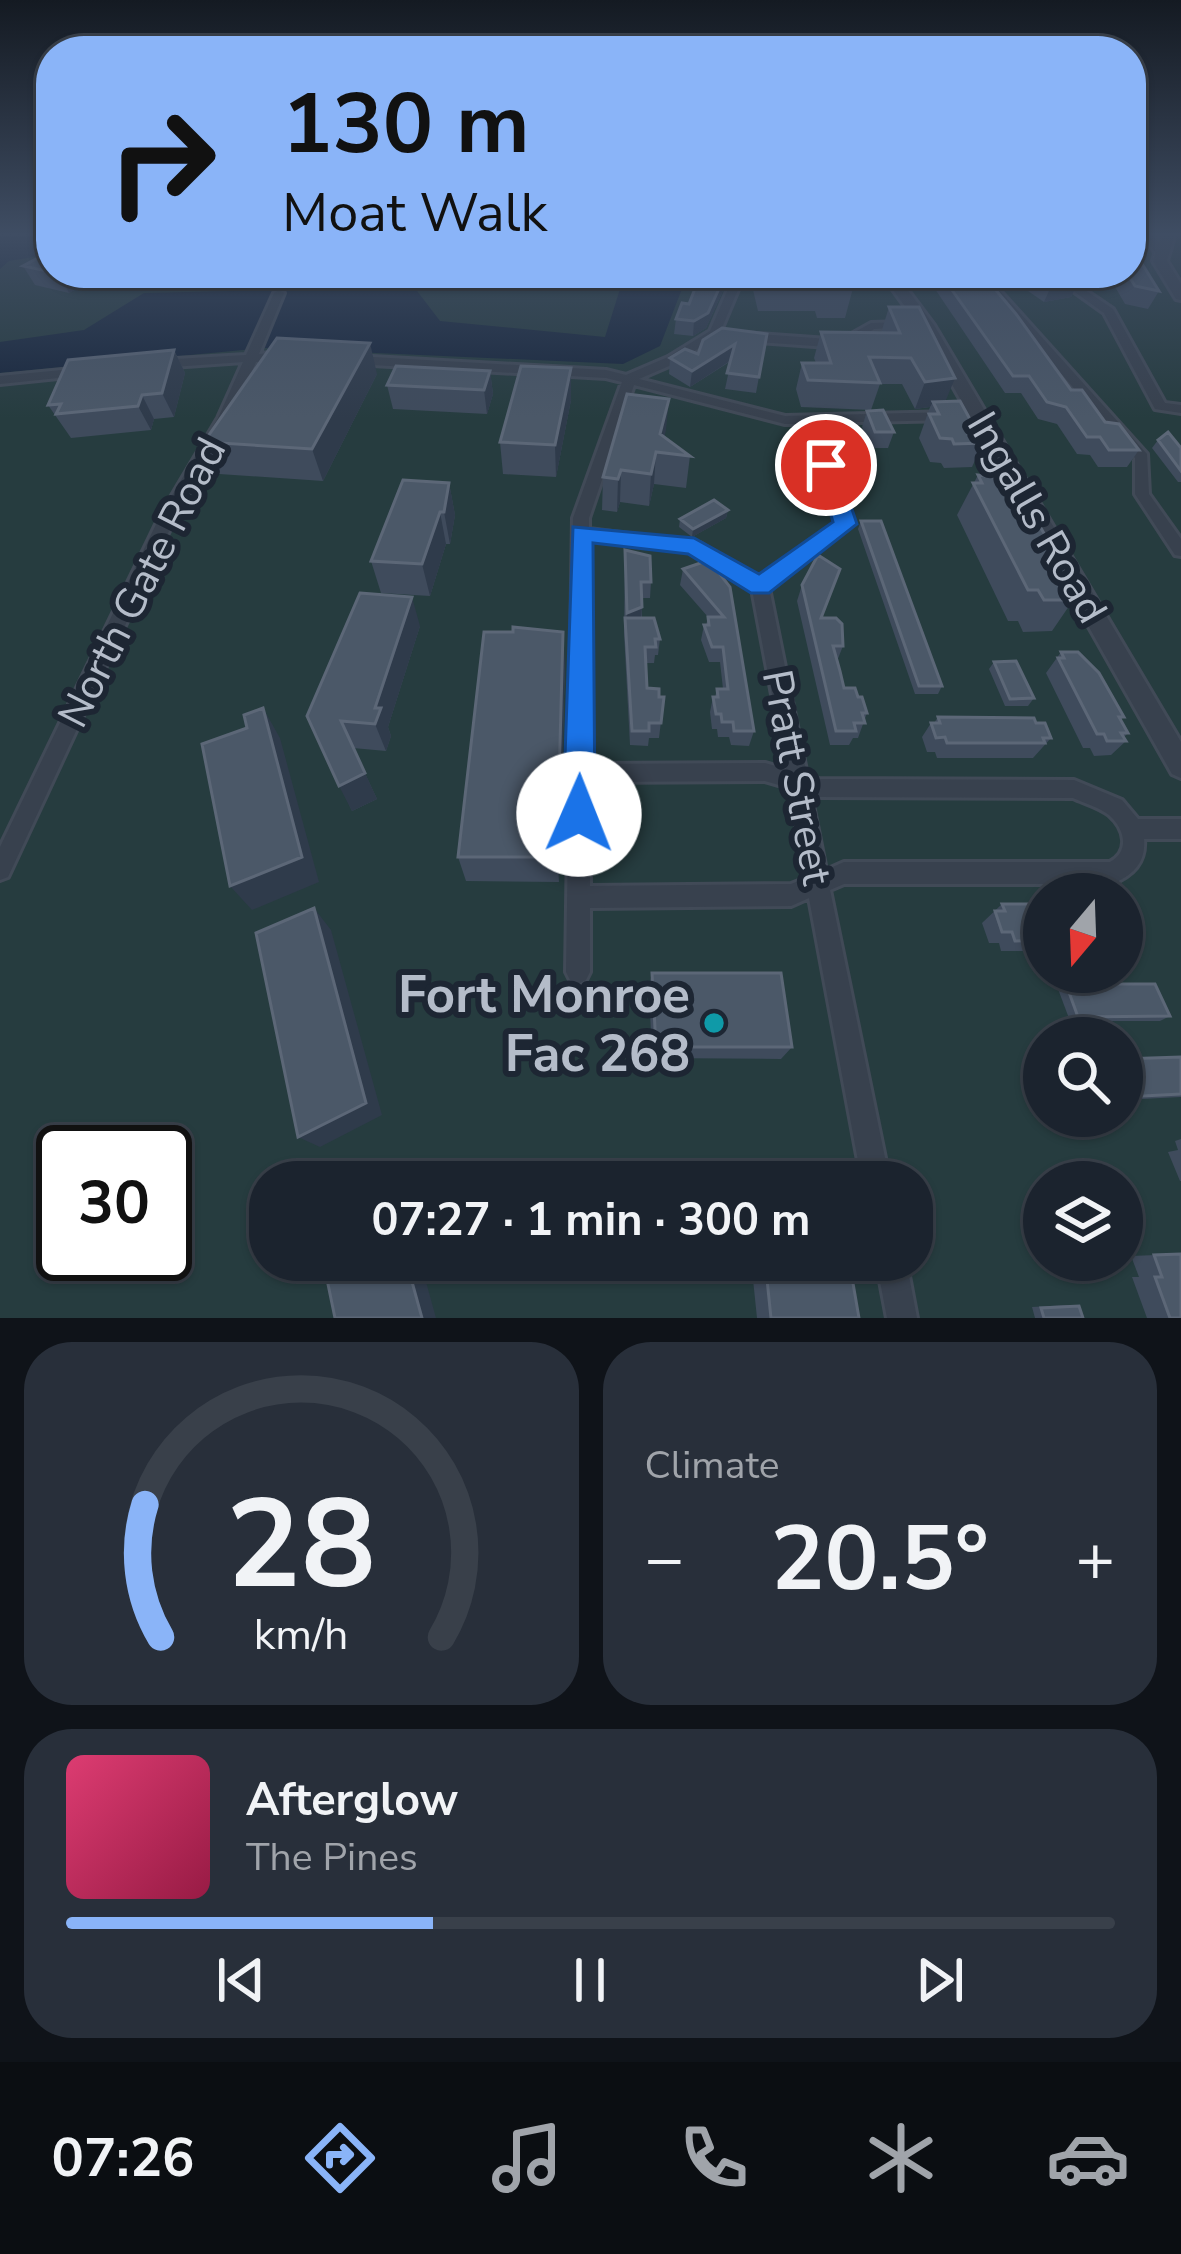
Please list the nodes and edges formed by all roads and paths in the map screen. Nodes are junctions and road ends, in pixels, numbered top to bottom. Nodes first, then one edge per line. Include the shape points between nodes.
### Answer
1 (278, 295) edge
2 (731, 295) edge
3 (902, 295) edge
4 (997, 295) edge
5 (1084, 295) edge
6 (926, 325) junction
7 (715, 333) junction
8 (253, 354) junction
9 (310, 358) edge
10 (331, 359) edge
11 (144, 366) edge
12 (101, 370) edge
13 (630, 378) junction
14 (0, 380) edge
15 (1181, 409) edge
16 (980, 416) junction
17 (809, 419) junction
18 (581, 533) junction
19 (1181, 551) edge
20 (760, 586) junction
21 (1174, 741) edge
22 (1181, 766) edge
23 (580, 773) junction
24 (799, 782) junction
25 (1133, 829) junction
26 (1181, 829) edge
27 (0, 870) edge
28 (818, 882) junction
29 (577, 897) junction
30 (578, 972) dead end
31 (872, 1161) edge
32 (895, 1281) edge
33 (902, 1318) edge

1 - 8 street, North Gate Road
2 - 7 street
3 - 6 street, Ingalls Road
4 - 19 street via 1142,457 1142,494
5 - 15 street via 1108,311 1160,406
6 - 7 street via 871,326 828,343
6 - 16 street, Ingalls Road
7 - 13 street
8 - 9 street
8 - 11 street
8 - 27 street, North Gate Road
10 - 13 street
12 - 14 street
13 - 17 street via 785,420
13 - 18 street
16 - 17 street
16 - 21 street, Ingalls Road
17 - 20 street via 845,524
18 - 20 street via 694,547
18 - 23 street
20 - 24 street, Pratt Street
21 - 22 street, Ingalls Road
23 - 24 street via 766,772
23 - 29 street
24 - 25 street via 1074,789 1115,807
24 - 28 street, Pratt Street
25 - 26 street
25 - 28 street via 1128,864 1112,873 844,873
28 - 29 street via 791,896
28 - 31 street, Pratt Street
29 - 30 street
32 - 33 street

